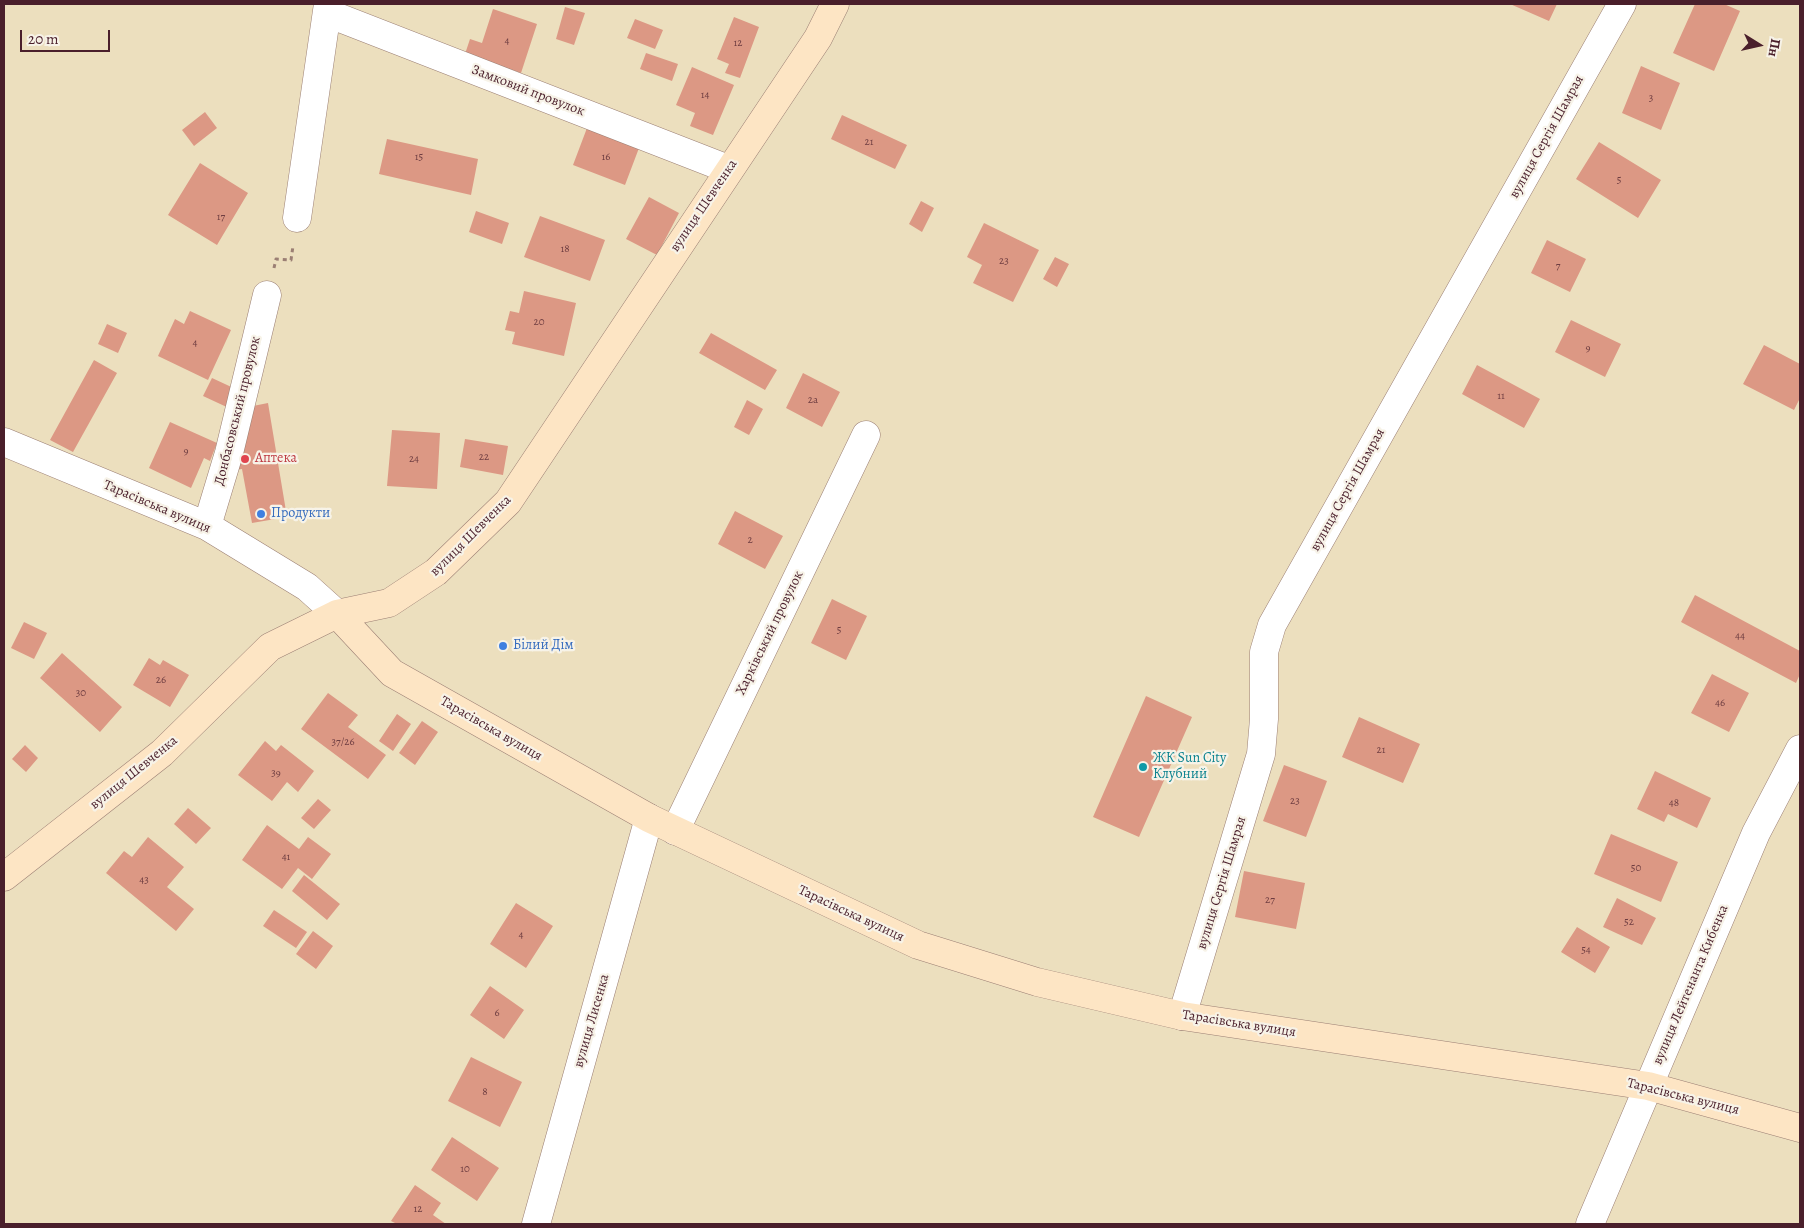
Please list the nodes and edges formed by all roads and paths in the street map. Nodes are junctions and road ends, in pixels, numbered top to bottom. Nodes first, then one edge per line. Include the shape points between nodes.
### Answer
1 (836, 4) edge
2 (1622, 4) edge
3 (328, 8) edge
4 (728, 169) junction
5 (297, 218) dead end
6 (276, 259) dead end
7 (291, 260) dead end
8 (267, 295) dead end
9 (866, 435) dead end
10 (4, 442) edge
11 (207, 526) junction
12 (337, 614) junction
13 (1800, 748) edge
14 (649, 818) junction
15 (675, 831) junction
16 (4, 877) edge
17 (1182, 1016) junction
18 (1648, 1086) junction
19 (1800, 1128) edge
20 (536, 1224) edge
21 (1590, 1224) edge

1 - 4 street, вулиця Шевченка via 818,38
2 - 17 street, вулиця Сергія Шамрая via 1272,625 1264,652 1261,754
3 - 4 street, Замковий провулок
3 - 5 street
4 - 12 street, вулиця Шевченка via 508,502 436,572 389,603
6 - 7 path
8 - 11 street, Донбасовський провулок via 229,453
9 - 15 street, Харківський провулок
10 - 11 street, Тарасівська вулиця
11 - 12 street, Тарасівська вулиця via 307,587
12 - 14 street, Тарасівська вулиця via 392,673
12 - 16 street, вулиця Шевченка via 270,647 162,753
13 - 18 street, вулиця Лейтенанта Кибенка via 1756,833
14 - 15 street, Тарасівська вулиця
14 - 20 street, вулиця Лисенка
15 - 17 street, Тарасівська вулиця via 918,945 1037,982
17 - 18 street, Тарасівська вулиця
18 - 19 street, Тарасівська вулиця
18 - 21 street, вулиця Лейтенанта Кибенка

